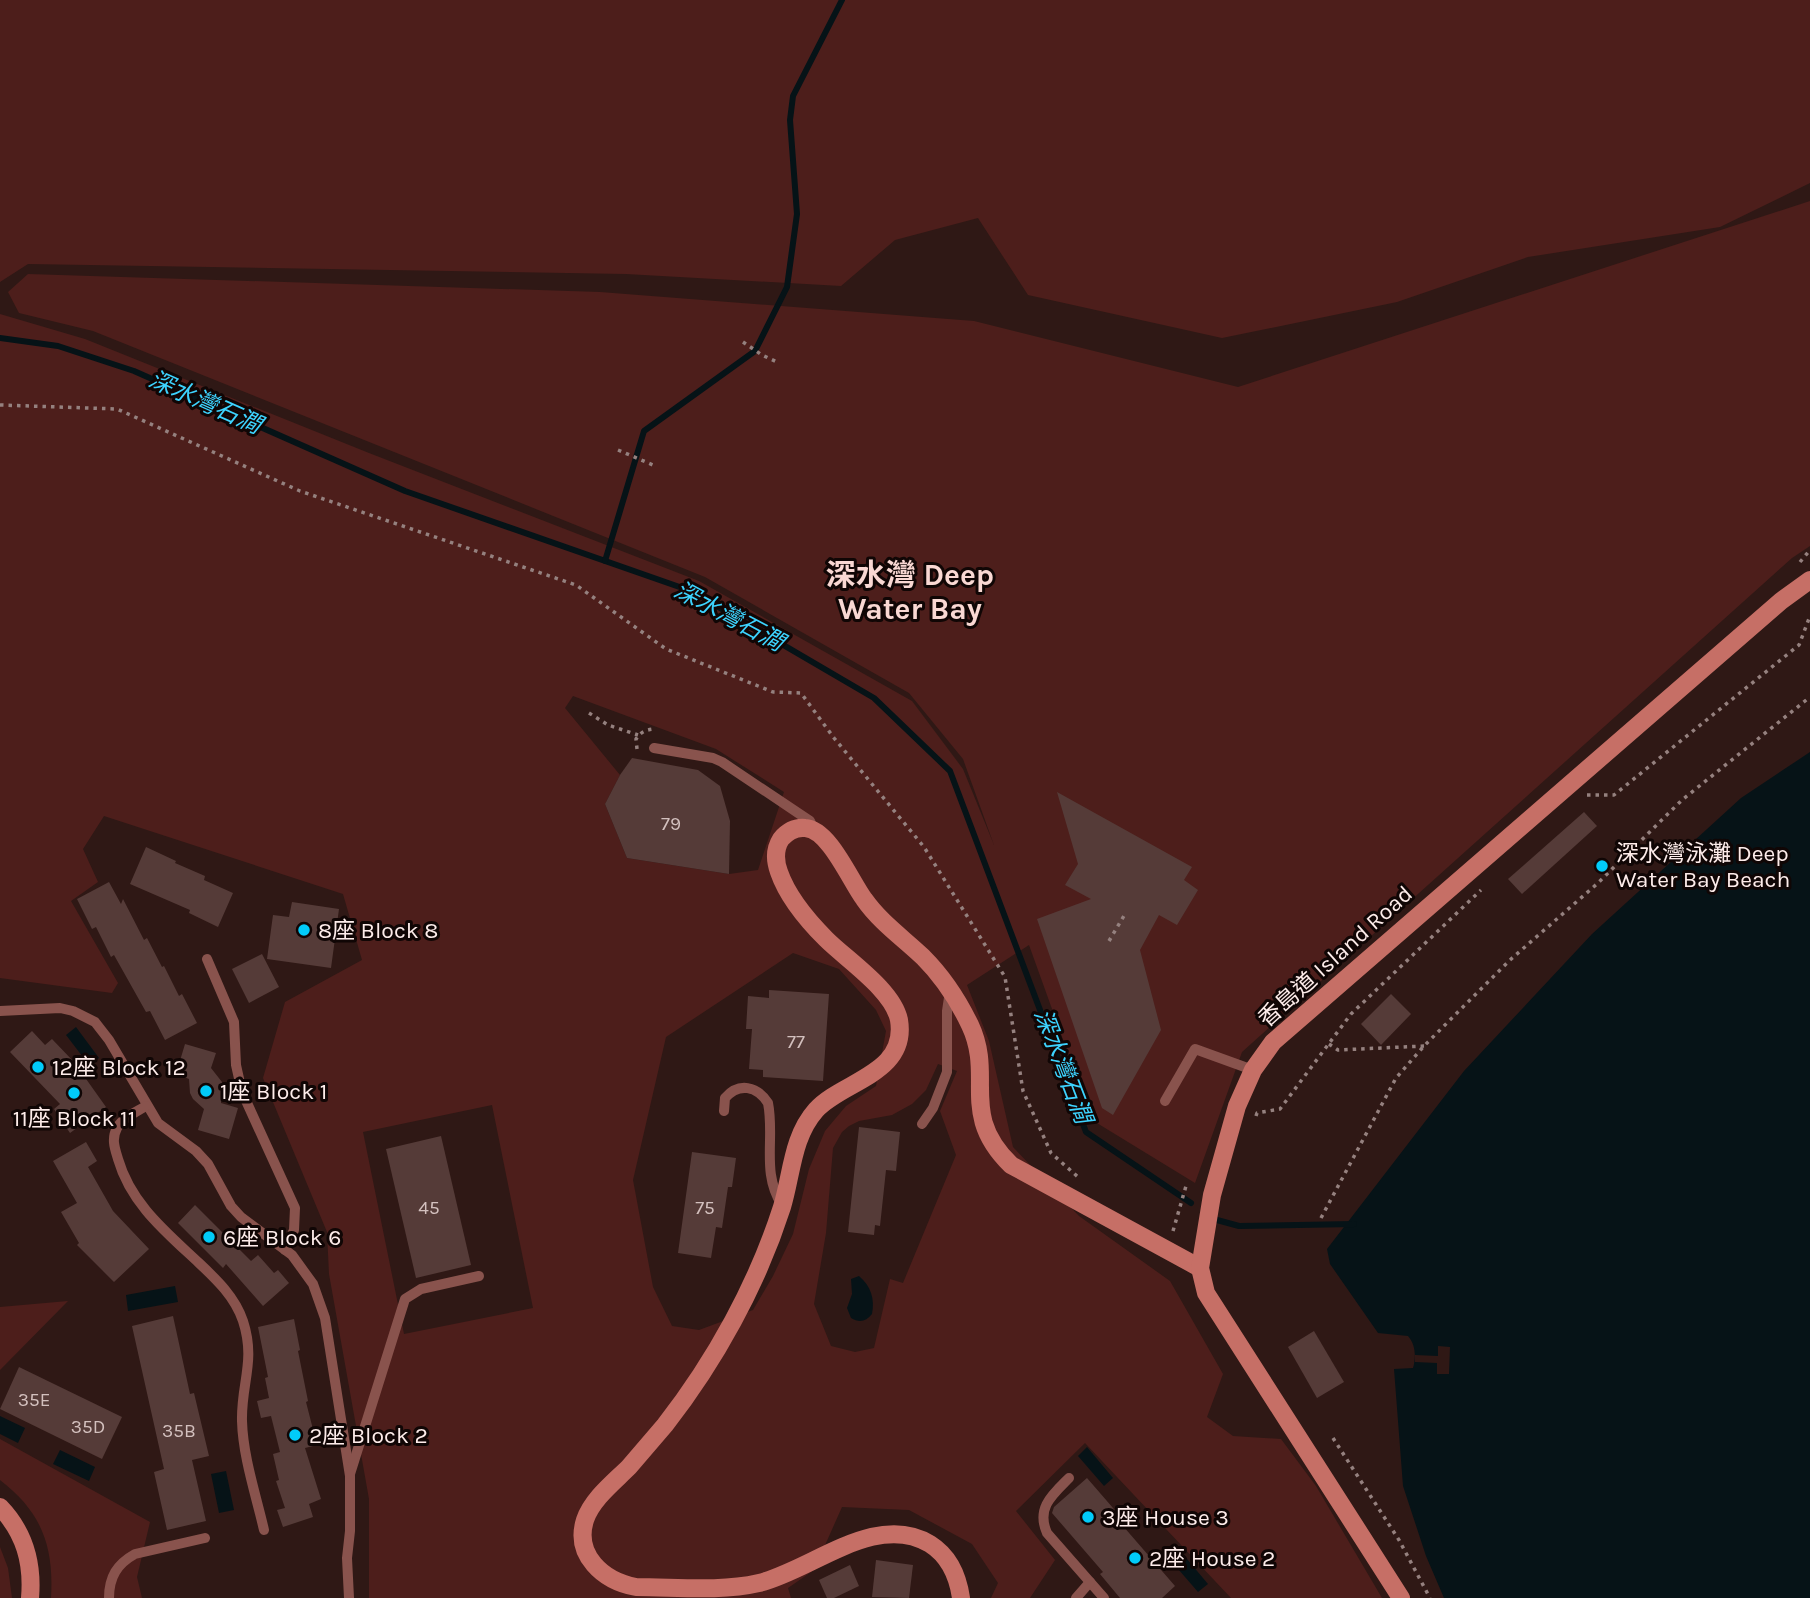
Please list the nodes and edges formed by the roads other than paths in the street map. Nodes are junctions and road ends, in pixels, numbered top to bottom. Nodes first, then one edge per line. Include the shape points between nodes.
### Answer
1 (1810, 580) edge
2 (654, 748) dead end
3 (814, 830) junction
4 (207, 959) dead end
5 (950, 991) junction
6 (0, 1011) edge
7 (1252, 1070) junction
8 (1165, 1101) dead end
9 (146, 1106) junction
10 (724, 1111) dead end
11 (922, 1124) dead end
12 (782, 1205) junction
13 (285, 1250) junction
14 (1200, 1268) junction
15 (479, 1276) dead end
16 (350, 1476) junction
17 (1069, 1478) dead end
18 (0, 1507) edge
19 (264, 1531) dead end
20 (205, 1538) dead end
21 (1090, 1582) junction
22 (30, 1598) edge
23 (109, 1598) edge
24 (349, 1598) edge
25 (961, 1598) edge
26 (1076, 1598) edge
27 (1104, 1598) edge
28 (1401, 1598) edge

1 - 7 street, 香島道 Island Road via 1307,1012 1273,1042
2 - 3 lane via 722,762 810,821
3 - 5 street via 824,836 877,916 926,961
3 - 12 street via 792,830 779,842 775,859 783,882 813,926 889,1000 899,1021 898,1037 883,1066 825,1101 806,1123
4 - 13 lane via 234,1023 242,1092 295,1209 294,1230
5 - 11 lane via 947,1072
5 - 14 street via 976,1040 982,1121 993,1145 1011,1166
6 - 9 lane via 60,1008 86,1016 103,1031
7 - 8 lane via 1195,1049
7 - 14 street, 香島道 Island Road via 1212,1195
9 - 13 lane via 158,1123 208,1164 241,1217
9 - 19 lane via 122,1121 114,1143 127,1182 144,1209 218,1281 242,1318 250,1351 243,1438
10 - 12 lane via 724,1098 735,1089 757,1090 768,1103 769,1175
12 - 25 street via 745,1297 695,1383 590,1508 583,1532 589,1557 601,1572 623,1585 738,1587 780,1576 877,1535 907,1534 934,1546 945,1557
13 - 16 lane via 304,1268 320,1300
14 - 28 street, 香島道 Island Road via 1206,1293 1219,1315
15 - 16 lane via 421,1289 405,1298
16 - 24 lane
17 - 21 lane via 1048,1499 1043,1524
18 - 22 street via 24,1543 31,1574
20 - 23 lane via 125,1559 112,1576
21 - 26 lane
21 - 27 lane

